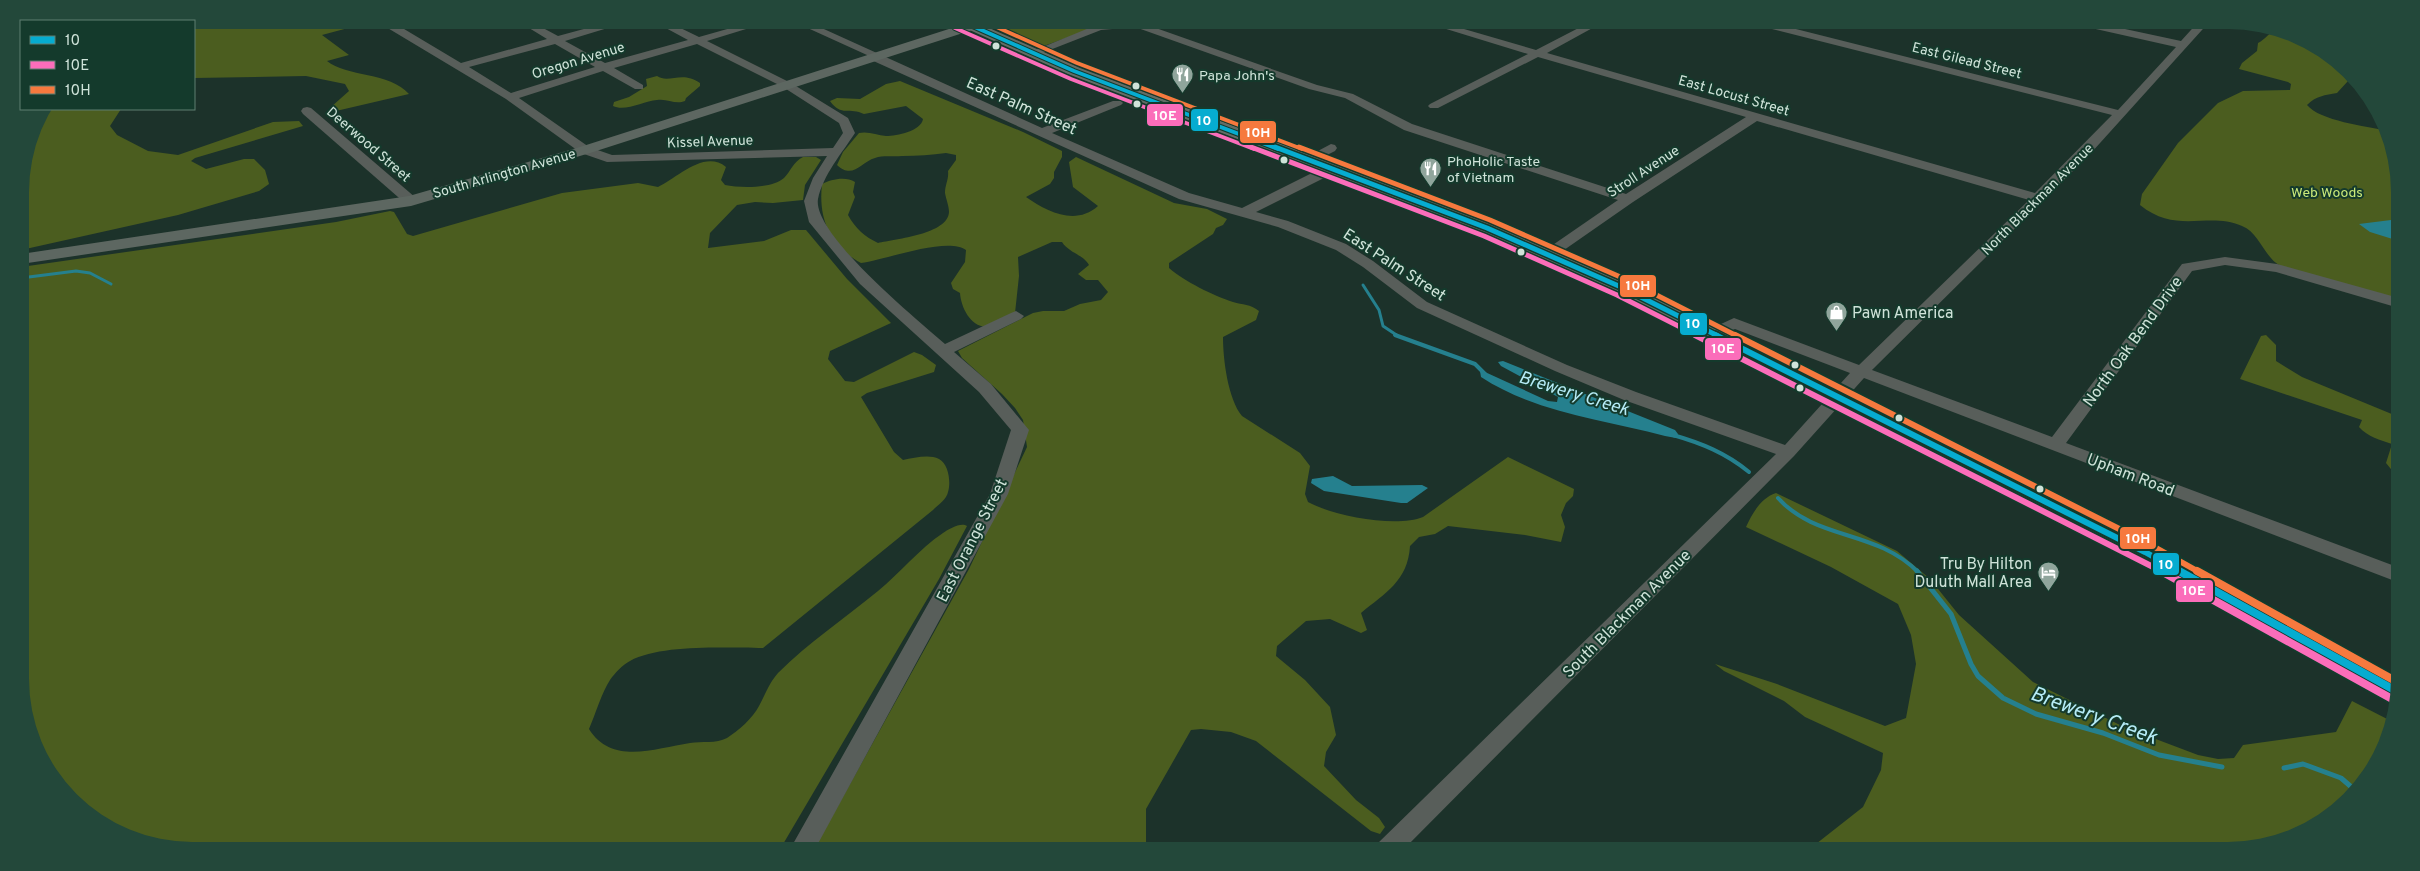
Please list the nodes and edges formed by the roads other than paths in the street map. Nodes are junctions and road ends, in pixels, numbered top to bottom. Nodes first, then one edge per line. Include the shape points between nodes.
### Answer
1 (401, 29) edge
2 (537, 29) edge
3 (597, 29) edge
4 (675, 29) edge
5 (738, 29) edge
6 (816, 29) edge
7 (950, 29) edge
8 (979, 29) edge
9 (1096, 29) edge
10 (1150, 29) edge
11 (1453, 29) edge
12 (1585, 29) edge
13 (1784, 29) edge
14 (2110, 29) edge
15 (2198, 29) edge
16 (557, 40) junction
17 (699, 40) junction
18 (2183, 45) junction
19 (1033, 53) junction
20 (1538, 54) junction
21 (873, 58) junction
22 (458, 67) junction
23 (605, 67) junction
24 (788, 85) junction
25 (639, 87) dead end
26 (510, 97) junction
27 (1118, 103) dead end
28 (1434, 106) dead end
29 (307, 111) dead end
30 (2121, 114) junction
31 (1756, 117) junction
32 (1040, 134) junction
33 (1331, 148) dead end
34 (585, 150) junction
35 (837, 152) junction
36 (1306, 160) junction
37 (1331, 169) junction
38 (2038, 198) junction
39 (1628, 199) junction
40 (411, 201) junction
41 (1243, 213) junction
42 (1549, 254) junction
43 (29, 258) edge
44 (2391, 301) edge
45 (1016, 316) dead end
46 (1714, 333) junction
47 (943, 351) junction
48 (1862, 372) junction
49 (1838, 395) junction
50 (2055, 445) junction
51 (1788, 452) junction
52 (2145, 552) junction
53 (2391, 573) edge
54 (2391, 670) edge
55 (2391, 688) edge
56 (807, 842) edge
57 (1395, 842) edge

1 - 22 street, Kissel Avenue
2 - 16 street
3 - 16 street
4 - 17 street
5 - 17 street, Oregon Avenue
6 - 21 street, East Palm Street via 871,53
7 - 21 main road, South Arlington Avenue
8 - 19 highway
9 - 19 street
10 - 39 street via 1313,87 1350,96 1408,127
11 - 20 street, East Locust Street
12 - 20 street
13 - 30 street, East Gilead Street
14 - 18 street
15 - 18 street, North Blackman Avenue
16 - 22 street
16 - 23 street
17 - 23 street, Oregon Avenue
17 - 24 street
18 - 30 street, North Blackman Avenue
19 - 36 highway
20 - 28 street
20 - 31 street, East Locust Street
21 - 24 main road, South Arlington Avenue
21 - 32 street, East Palm Street
22 - 26 street, Kissel Avenue
23 - 25 street
23 - 26 street, Oregon Avenue
24 - 34 main road, South Arlington Avenue
24 - 35 street, East Orange Street via 844,121 849,133
26 - 34 street, Kissel Avenue
27 - 32 street
29 - 40 street, Deerwood Street
30 - 38 street, North Blackman Avenue
31 - 38 street, East Locust Street
31 - 39 street, Stroll Avenue
32 - 41 street, East Palm Street via 1184,196
33 - 36 street
34 - 35 street, Kissel Avenue via 611,160
34 - 40 main road, South Arlington Avenue
35 - 47 street, East Orange Street via 820,178 811,200 816,222 865,282
36 - 37 highway
37 - 41 street
37 - 42 highway
38 - 48 street, North Blackman Avenue
39 - 42 street, Stroll Avenue
40 - 43 main road, South Arlington Avenue
41 - 51 street, East Palm Street via 1283,224 1341,247 1422,305 1553,365
42 - 46 highway
44 - 50 street, North Oak Bend Drive via 2277,268 2225,261 2186,267
45 - 47 street
46 - 48 street, Upham Road via 1734,323
46 - 49 highway
47 - 56 street, East Orange Street via 985,388 1020,430 999,494
48 - 49 street, South Blackman Avenue
48 - 50 street, Upham Road
49 - 51 street, South Blackman Avenue
49 - 52 highway
50 - 53 street, Upham Road
51 - 57 street, South Blackman Avenue
52 - 54 highway
52 - 55 highway

